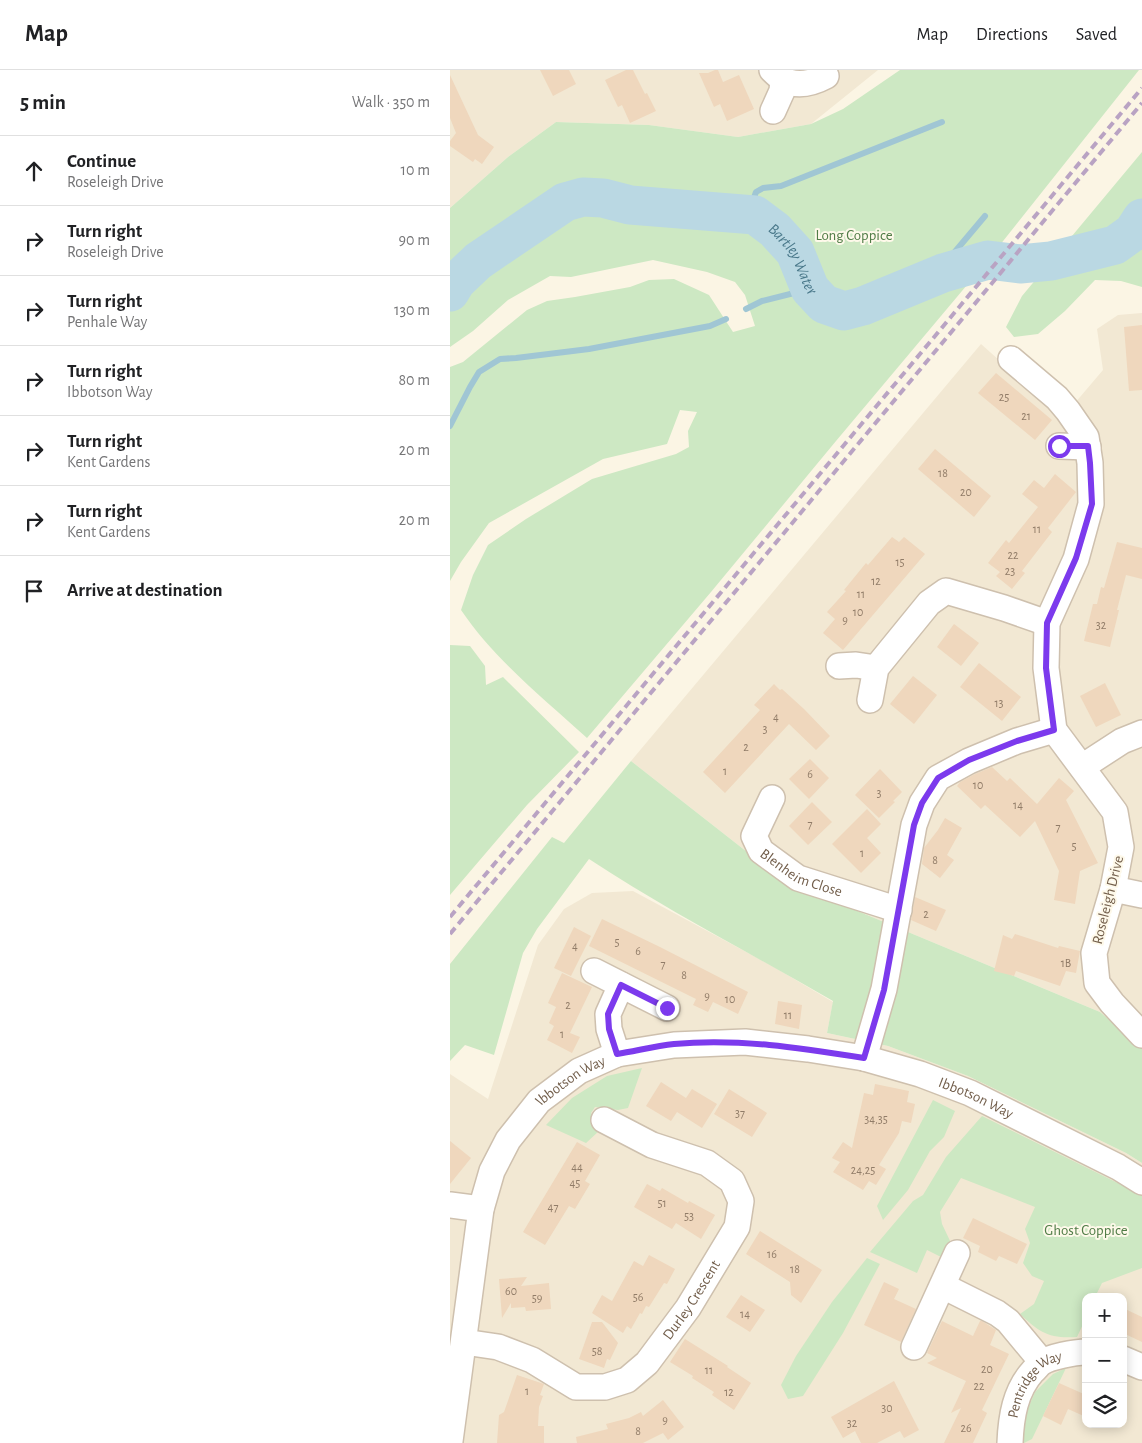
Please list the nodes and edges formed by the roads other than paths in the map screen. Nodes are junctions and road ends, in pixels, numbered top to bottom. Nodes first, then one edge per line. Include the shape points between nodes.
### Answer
1 (777, 75) edge
2 (826, 76) dead end
3 (773, 111) dead end
4 (1011, 359) dead end
5 (1059, 446) dead end
6 (1088, 446) junction
7 (1047, 623) junction
8 (839, 666) dead end
9 (876, 668) junction
10 (870, 700) dead end
11 (1054, 730) junction
12 (1142, 733) edge
13 (1082, 767) junction
14 (772, 798) dead end
15 (1113, 889) junction
16 (1142, 895) edge
17 (899, 910) junction
18 (594, 971) dead end
19 (621, 985) junction
20 (667, 1008) dead end
21 (1142, 1035) edge
22 (617, 1054) junction
23 (864, 1058) junction
24 (604, 1120) dead end
25 (1142, 1182) edge
26 (450, 1205) edge
27 (481, 1209) junction
28 (957, 1254) dead end
29 (942, 1286) junction
30 (464, 1342) junction
31 (914, 1347) dead end
32 (1082, 1352) edge
33 (1127, 1361) edge
34 (1042, 1362) junction
35 (1142, 1367) edge
36 (451, 1428) edge
37 (1010, 1443) edge

1 - 2 street via 799,84 815,82
1 - 3 street via 782,91
4 - 6 street, Roseleigh Drive via 1057,398 1086,438
5 - 6 street
6 - 7 street, Roseleigh Drive via 1092,504 1078,552
7 - 9 street via 946,591 929,603
7 - 11 street, Roseleigh Drive via 1046,668
8 - 9 street
9 - 10 street
11 - 13 street, Roseleigh Drive
11 - 17 street via 969,760 938,778 922,803 914,825
12 - 13 street via 1122,741
13 - 15 street, Roseleigh Drive via 1114,812 1122,847
14 - 17 street, Blenheim Close via 754,836 761,851 798,878
15 - 16 street
15 - 21 street, Roseleigh Drive via 1094,953 1097,983
17 - 23 street via 884,990
18 - 19 street
19 - 20 street
19 - 22 street via 608,1014
22 - 23 street, Ibbotson Way via 674,1044 745,1042
22 - 27 street, Ibbotson Way via 579,1071 539,1101 508,1140 492,1172
23 - 25 street, Ibbotson Way via 970,1093
24 - 30 street, Durley Crescent via 652,1145 707,1163 732,1180 741,1201 737,1227 688,1308 648,1363 627,1380 605,1387 576,1387 532,1360 498,1347
26 - 27 street
27 - 30 street, Ibbotson Way
28 - 29 street
29 - 31 street
29 - 34 street via 997,1312
30 - 36 street, Ibbotson Way
32 - 34 street, Pentridge Way
33 - 35 street
34 - 37 street, Pentridge Way via 1026,1380 1015,1404

